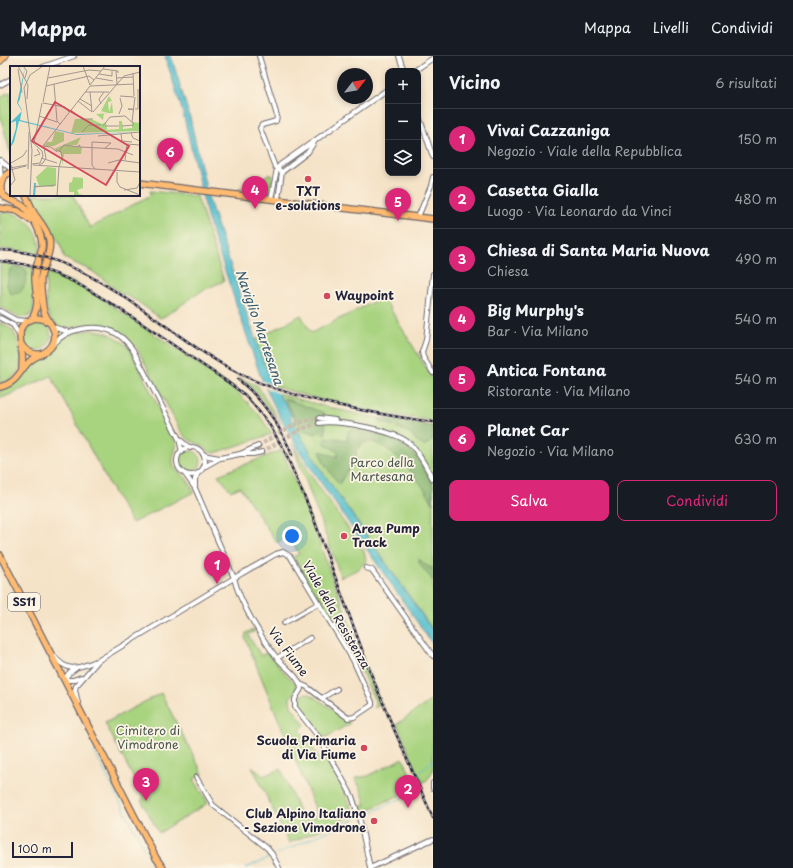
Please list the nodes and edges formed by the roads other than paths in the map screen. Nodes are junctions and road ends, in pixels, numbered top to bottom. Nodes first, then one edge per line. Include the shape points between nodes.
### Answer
1 (5, 56) edge
2 (74, 56) edge
3 (259, 56) edge
4 (399, 56) edge
5 (433, 58) edge
6 (0, 61) edge
7 (46, 66) edge
8 (403, 68) edge
9 (418, 68) edge
10 (10, 80) edge
11 (0, 85) edge
12 (385, 91) edge
13 (421, 122) edge
14 (315, 141) junction
15 (433, 157) edge
16 (0, 160) edge
17 (0, 164) edge
18 (277, 169) junction
19 (10, 170) edge
20 (10, 172) edge
21 (282, 172) junction
22 (433, 177) edge
23 (1, 180) junction
24 (140, 183) edge
25 (0, 189) edge
26 (27, 196) edge
27 (271, 199) junction
28 (278, 199) junction
29 (11, 200) junction
30 (0, 201) edge
31 (0, 208) edge
32 (418, 217) junction
33 (433, 219) edge
34 (38, 230) junction
35 (433, 274) edge
36 (432, 299) edge
37 (0, 311) edge
38 (0, 318) edge
39 (30, 320) junction
40 (51, 325) junction
41 (69, 332) junction
42 (19, 335) junction
43 (20, 342) junction
44 (53, 345) junction
45 (42, 353) junction
46 (22, 369) junction
47 (433, 373) edge
48 (0, 387) edge
49 (319, 418) tunnel mouth
50 (341, 423) junction
51 (319, 424) tunnel mouth
52 (179, 439) junction
53 (258, 446) tunnel mouth
54 (190, 448) junction
55 (182, 452) junction
56 (262, 452) tunnel mouth
57 (203, 454) junction
58 (240, 454) junction
59 (220, 458) junction
60 (204, 468) junction
61 (199, 473) junction
62 (185, 474) junction
63 (433, 479) edge
64 (195, 488) junction
65 (0, 555) edge
66 (366, 568) dead end
67 (234, 578) junction
68 (319, 603) junction
69 (284, 623) dead end
70 (310, 638) dead end
71 (48, 648) junction
72 (433, 656) edge
73 (277, 658) junction
74 (99, 660) junction
75 (84, 665) junction
76 (78, 667) junction
77 (87, 672) junction
78 (83, 676) junction
79 (64, 680) junction
80 (300, 684) junction
81 (337, 689) dead end
82 (322, 698) junction
83 (80, 711) junction
84 (196, 777) dead end
85 (433, 783) edge
86 (433, 788) edge
87 (433, 839) edge
88 (156, 858) junction
89 (159, 868) edge
90 (163, 868) edge
91 (279, 868) edge
92 (370, 868) edge

1 - 6 highway
2 - 7 street
3 - 18 street via 277,116 276,121 260,128
4 - 8 street
5 - 9 street
10 - 11 street
12 - 14 street
13 - 15 street
14 - 18 street via 280,164
14 - 21 street via 308,152
16 - 19 street
17 - 23 street
18 - 21 street
18 - 27 street
20 - 23 main road
21 - 28 street
22 - 32 street
23 - 25 main road
24 - 27 main road
25 - 29 main road via 3,195
26 - 29 main road via 21,200
26 - 40 main road via 49,238 50,246 41,282 44,313
27 - 28 main road
28 - 32 main road
29 - 30 main road
29 - 34 main road via 26,208
31 - 34 main road via 24,214
32 - 33 main road
34 - 39 main road via 42,246 35,273 37,309
35 - 36 street
36 - 47 street via 422,352
37 - 39 street via 16,320
38 - 42 street via 12,325
39 - 40 main road via 41,318
39 - 42 main road via 22,326
40 - 41 street
40 - 44 main road via 55,336
41 - 44 street
41 - 52 street via 101,328 124,338 133,350
42 - 43 main road
43 - 45 main road via 29,352
43 - 46 main road
44 - 45 main road
45 - 46 main road
46 - 48 main road via 15,380
49 - 50 street
50 - 51 street
50 - 63 street via 390,433 401,438 413,448
52 - 54 street
52 - 55 street
53 - 58 street
54 - 55 street
54 - 57 street
55 - 62 street via 178,462
56 - 58 street
57 - 59 street
57 - 60 street
58 - 59 street
59 - 60 street
60 - 61 street
61 - 62 street
61 - 64 street via 195,479
62 - 64 street, Via Fiume
64 - 67 street, Via Fiume
65 - 71 main road, SS11
66 - 72 street via 372,571
67 - 68 street, Viale della Resistenza via 283,552 289,555
67 - 73 street, Via Fiume via 249,613
67 - 74 street
68 - 69 street
68 - 82 street, Viale della Resistenza via 354,660 373,704 350,718
70 - 73 street
71 - 76 street via 64,666
71 - 79 main road, SS11
73 - 80 street, Via Fiume
74 - 75 street
74 - 77 street
75 - 76 street
75 - 77 street
76 - 79 street
77 - 78 street
78 - 79 street via 74,680
78 - 83 street via 75,689
79 - 83 main road, SS11
80 - 82 street, Viale della Resistenza
80 - 92 street, Via Fiume via 301,690 295,699 295,706 320,739 352,796
81 - 82 street
83 - 88 main road, SS11
84 - 91 street via 212,805 267,848
85 - 86 street
87 - 92 street
88 - 89 main road, SS11
88 - 90 main road, SS11

